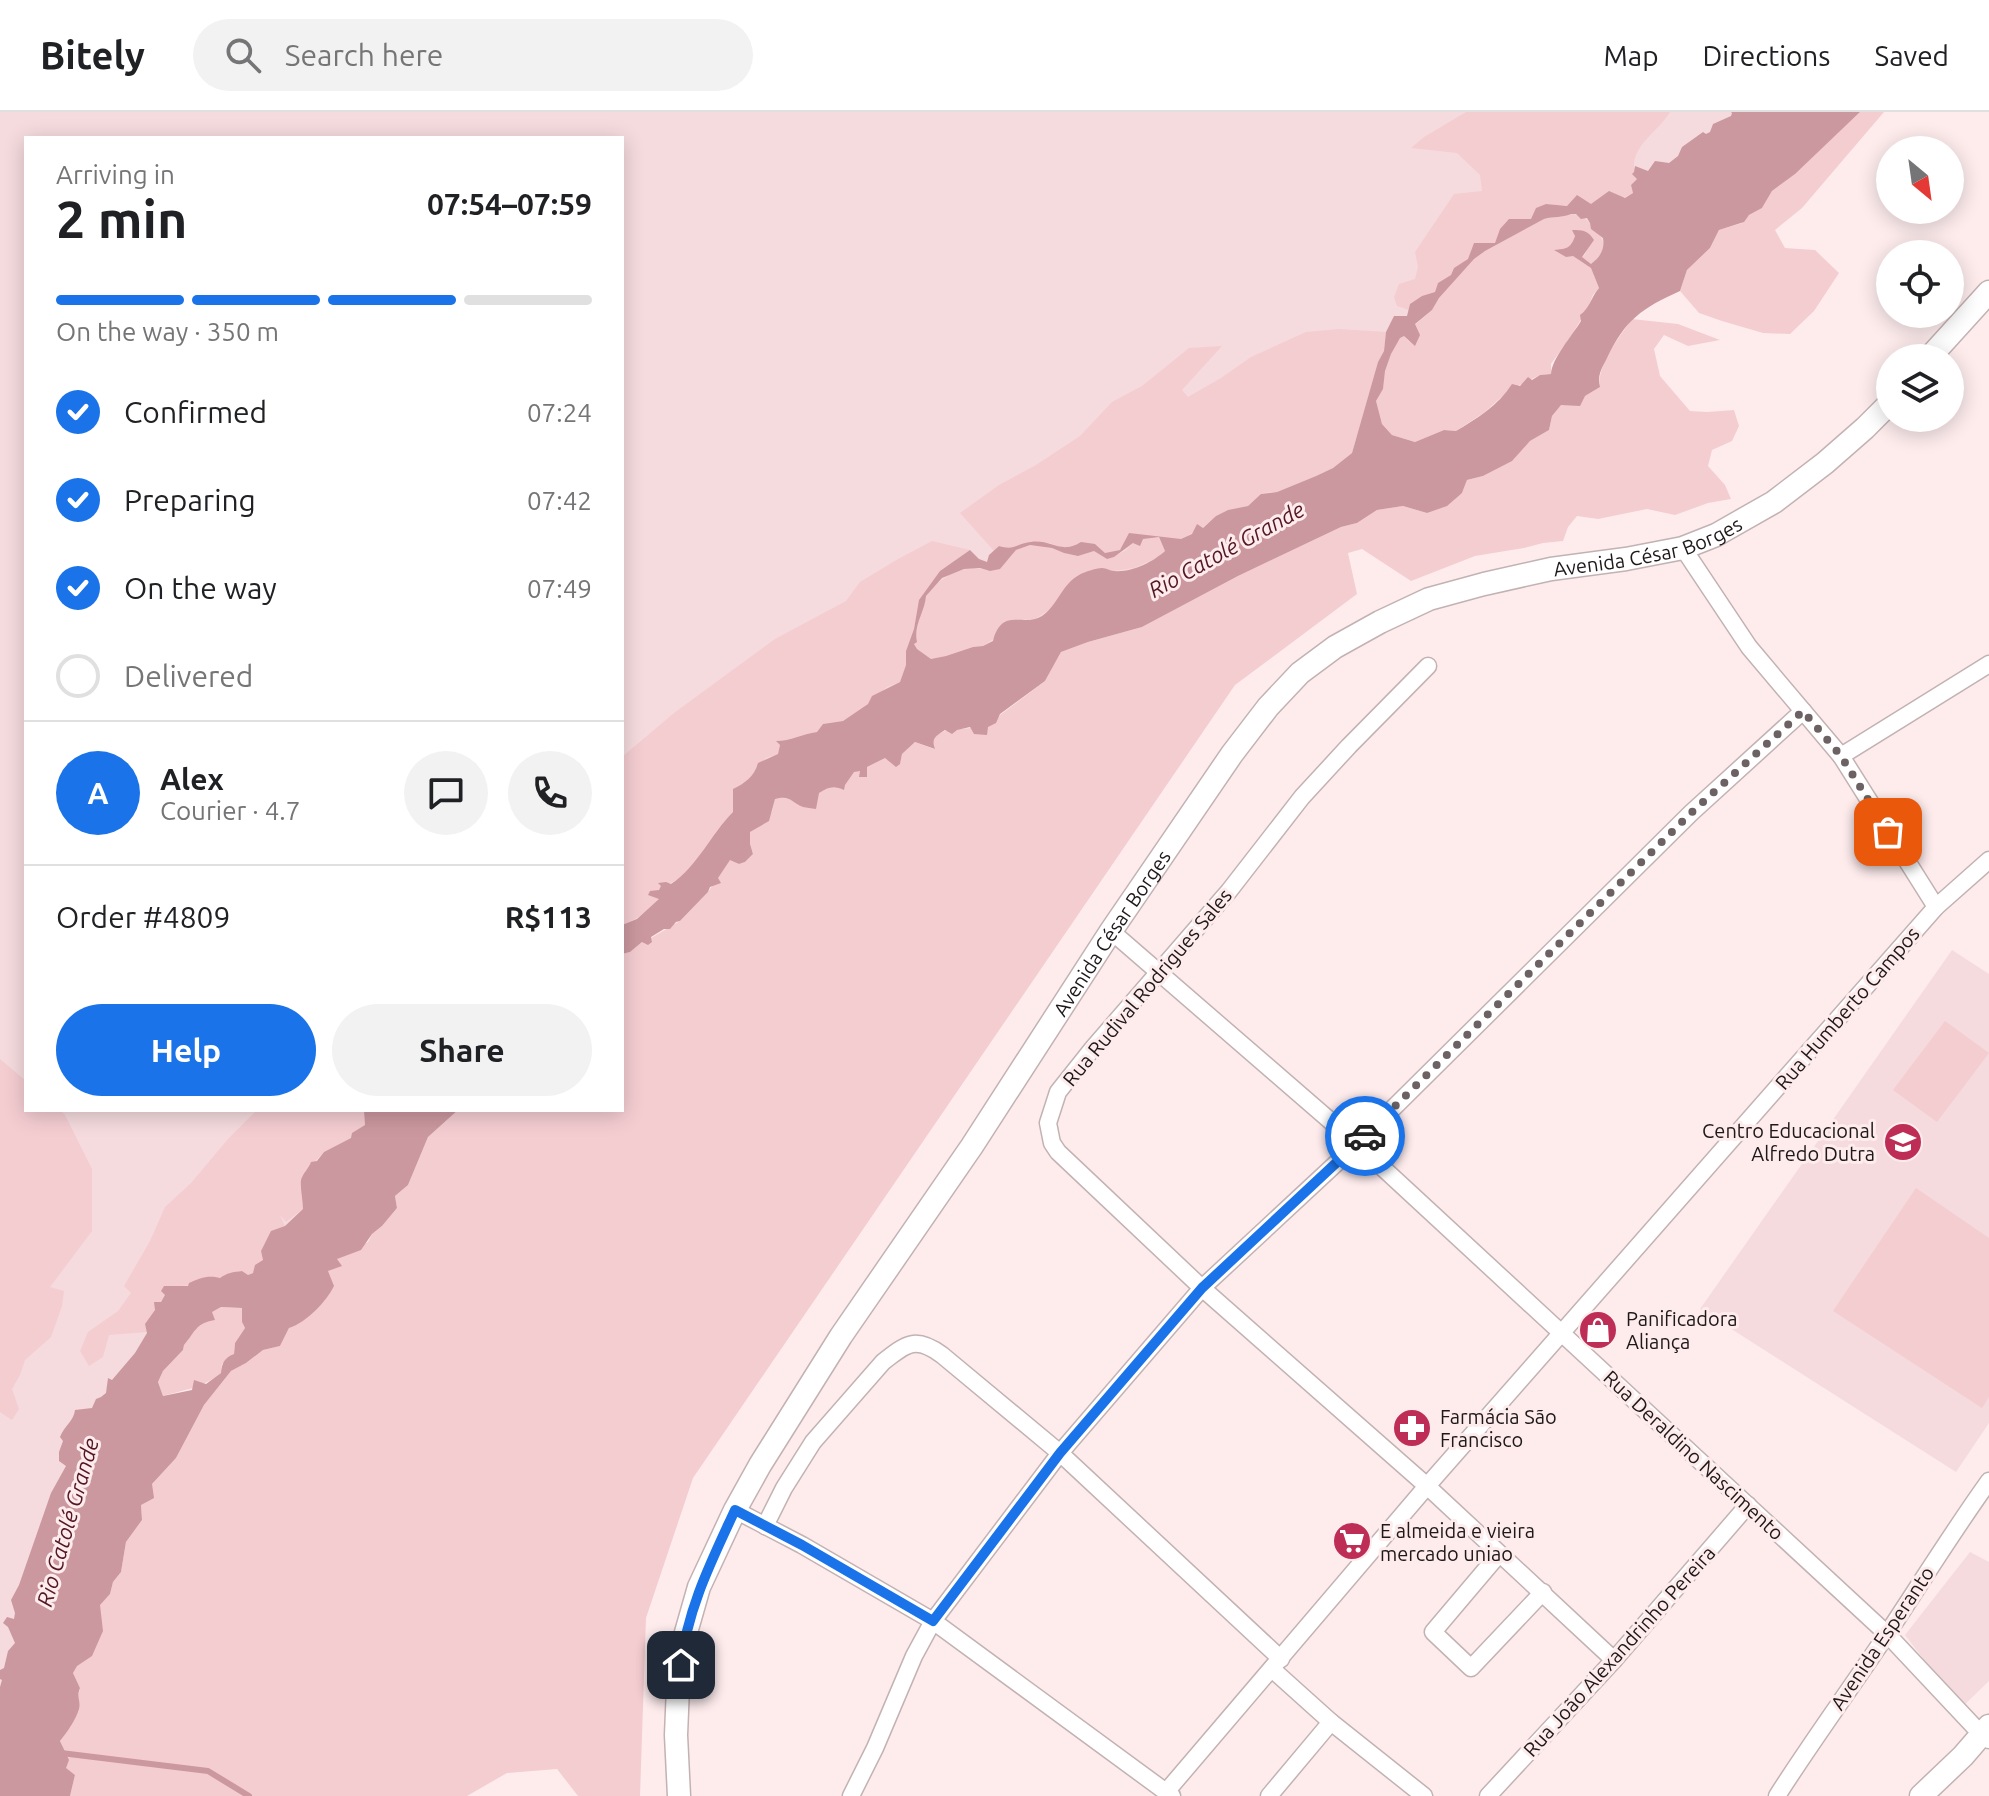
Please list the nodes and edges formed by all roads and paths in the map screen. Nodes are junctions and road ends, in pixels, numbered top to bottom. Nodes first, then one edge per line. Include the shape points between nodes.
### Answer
1 (1989, 292) edge
2 (1942, 344) edge
3 (1876, 417) edge
4 (1683, 548) junction
5 (1989, 664) edge
6 (1428, 666) dead end
7 (1803, 711) junction
8 (1841, 756) junction
9 (1989, 860) edge
10 (1936, 907) junction
11 (1111, 931) junction
12 (1159, 973) junction
13 (1357, 1144) junction
14 (1202, 1288) junction
15 (1562, 1334) junction
16 (1060, 1453) junction
17 (1989, 1481) edge
18 (1427, 1486) junction
19 (1748, 1505) junction
20 (735, 1510) junction
21 (765, 1526) junction
22 (1499, 1554) junction
23 (1543, 1592) junction
24 (933, 1621) junction
25 (1887, 1634) junction
26 (1614, 1660) junction
27 (1276, 1664) junction
28 (1331, 1722) junction
29 (1986, 1733) edge
30 (858, 1793) edge
31 (1169, 1794) edge
32 (679, 1796) edge
33 (1269, 1796) edge
34 (1424, 1796) edge
35 (1488, 1796) edge
36 (1777, 1796) edge
37 (1921, 1796) edge

1 - 2 street
3 - 4 street, Avenida César Borges via 1774,502
4 - 7 street via 1749,647
4 - 11 street, Avenida César Borges via 1551,569 1429,599 1335,647 1268,707
5 - 8 street
6 - 12 street, Rua Rudival Rodrigues Sales via 1302,797
7 - 8 street
7 - 13 street via 1691,813
8 - 10 street
9 - 10 street, Rua Humberto Campos
10 - 15 street, Rua Humberto Campos
11 - 12 street, Rua Deraldino Nascimento
11 - 20 street, Avenida César Borges via 841,1336
12 - 13 street, Rua Deraldino Nascimento
12 - 14 street, Rua Rudival Rodrigues Sales via 1058,1092 1048,1123 1058,1152
13 - 14 street
13 - 15 street, Rua Deraldino Nascimento
14 - 16 street
14 - 18 street, Rua Rudival Rodrigues Sales
15 - 18 street, Rua Humberto Campos
15 - 19 street, Rua Deraldino Nascimento
16 - 21 street via 942,1355 929,1346 911,1344 883,1362 813,1442
16 - 24 street
16 - 27 street
17 - 25 street, Avenida Esperanto
18 - 22 street, Rua Rudival Rodrigues Sales
18 - 27 street, Rua Humberto Campos
19 - 25 street, Rua Deraldino Nascimento
19 - 26 street, Rua João Alexandrinho Pereira
20 - 21 street
20 - 32 street, Avenida César Borges via 699,1587 683,1643 676,1735
21 - 24 street
22 - 23 street, Rua Rudival Rodrigues Sales
22 - 23 street via 1433,1632 1471,1668
23 - 26 street, Rua Rudival Rodrigues Sales
24 - 30 street
24 - 31 street
25 - 29 street, Rua Deraldino Nascimento
25 - 36 street, Avenida Esperanto
26 - 35 street, Rua João Alexandrinho Pereira
27 - 28 street
27 - 31 street, Rua Humberto Campos
28 - 33 street
28 - 34 street
29 - 37 street

